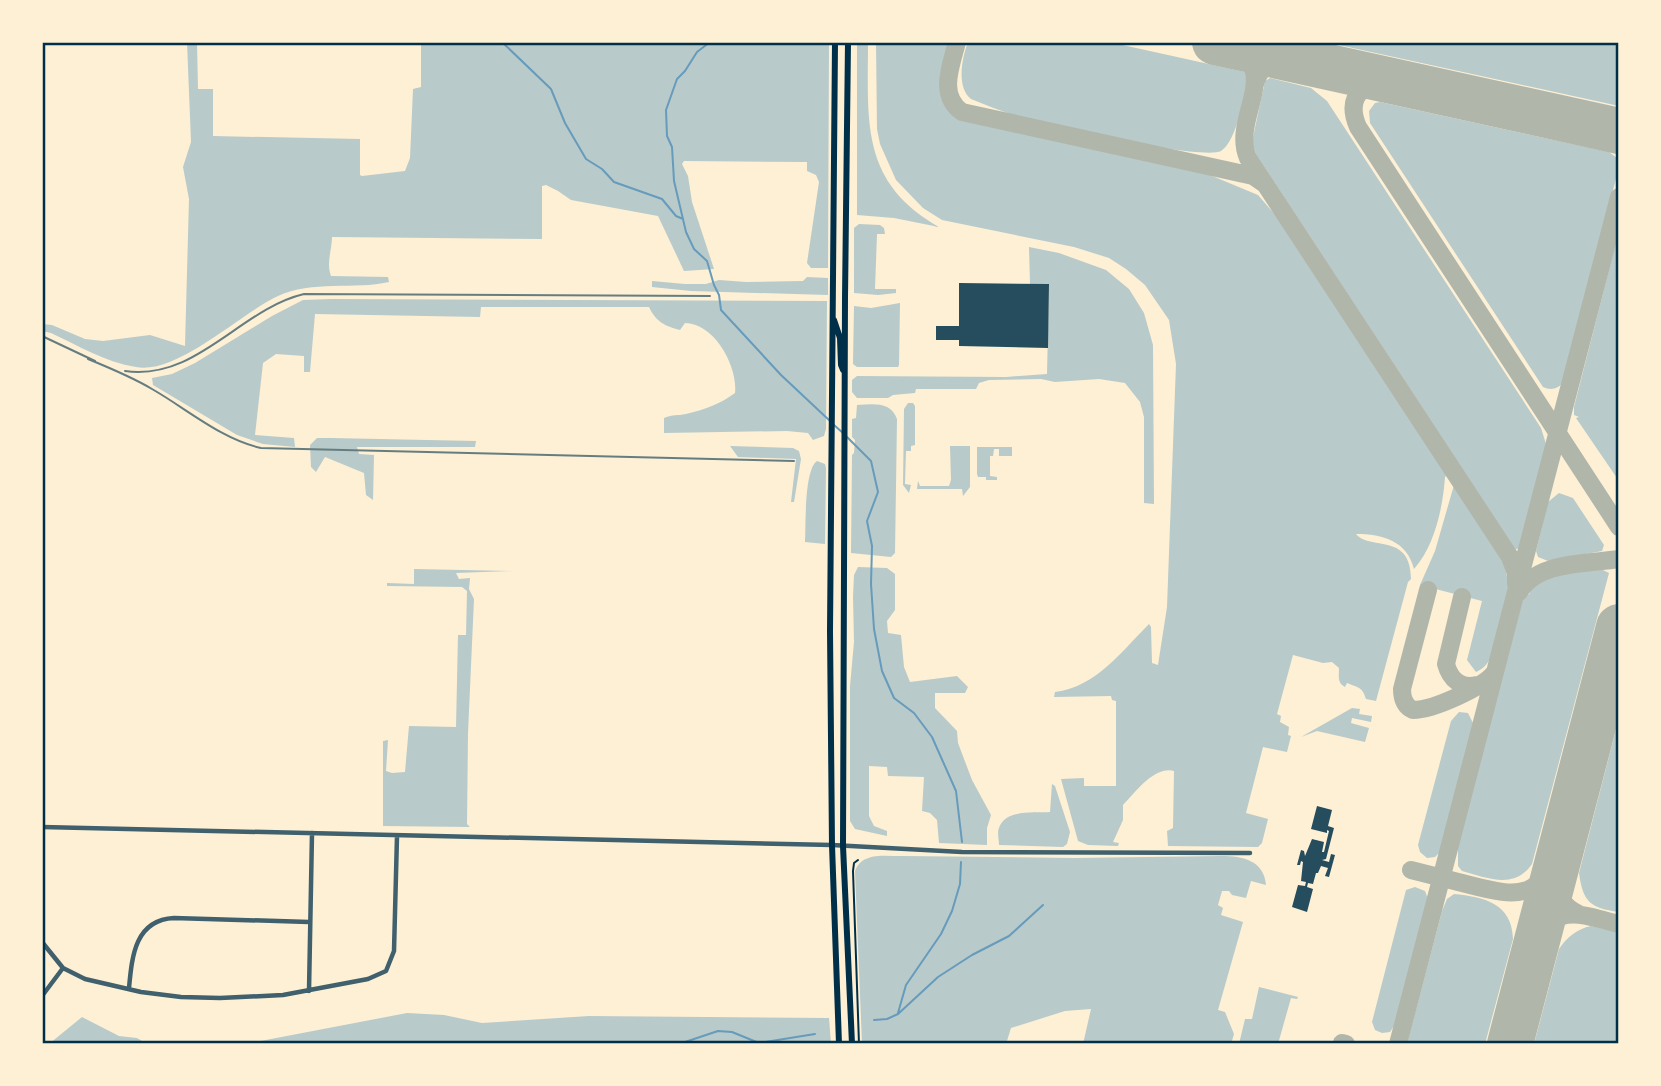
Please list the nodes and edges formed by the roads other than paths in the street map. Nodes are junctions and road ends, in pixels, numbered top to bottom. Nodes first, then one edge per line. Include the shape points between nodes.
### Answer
1 (835, 42) edge
2 (848, 42) edge
3 (833, 317) junction
4 (845, 371) junction
5 (830, 631) junction
6 (844, 631) junction
7 (42, 827) edge
8 (312, 833) junction
9 (397, 836) junction
10 (832, 845) junction
11 (844, 846) junction
12 (1250, 853) dead end
13 (309, 922) junction
14 (42, 942) edge
15 (63, 968) junction
16 (129, 988) junction
17 (309, 991) junction
18 (42, 996) edge
19 (838, 1001) junction
20 (850, 1002) junction
21 (839, 1044) edge
22 (852, 1044) edge

1 - 3 main road
2 - 4 main road
3 - 4 main road
3 - 5 main road
4 - 6 main road
5 - 6 main road
5 - 10 main road
6 - 11 main road
7 - 8 street
8 - 9 street
8 - 13 street
9 - 10 street
9 - 17 street via 394,951 387,969 368,979
10 - 11 street
10 - 19 main road
11 - 12 street via 962,852
11 - 20 main road
13 - 16 street via 155,921 139,939
13 - 17 street
14 - 15 street
15 - 16 street via 85,979
15 - 18 street
16 - 17 street via 220,998
19 - 20 main road
19 - 21 main road
20 - 22 main road

